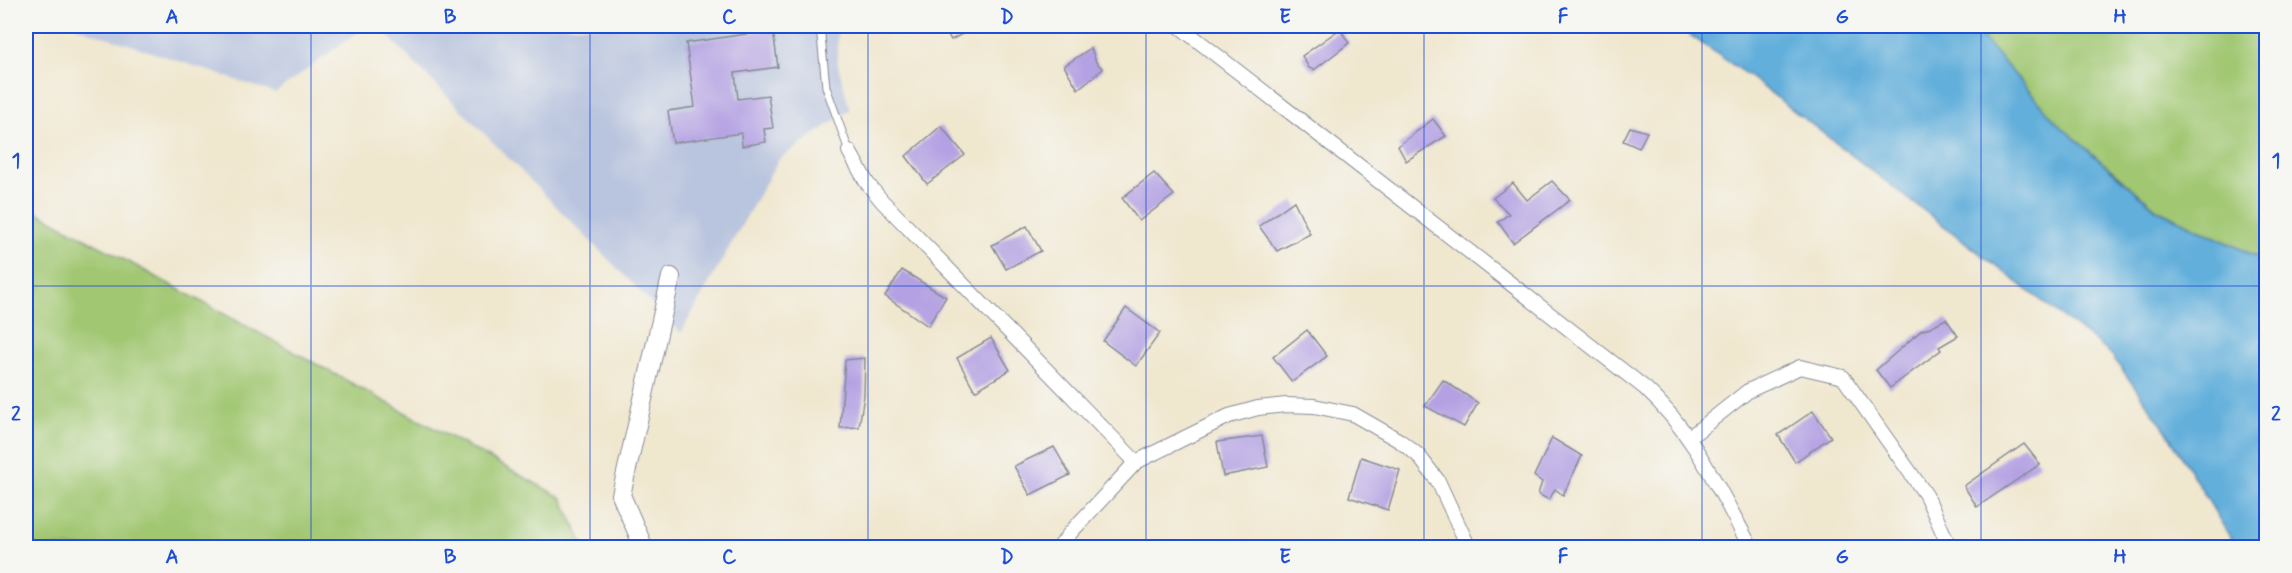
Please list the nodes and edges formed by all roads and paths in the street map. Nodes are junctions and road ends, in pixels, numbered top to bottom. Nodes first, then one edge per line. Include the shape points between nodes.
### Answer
1 (820, 26) edge
2 (1179, 26) edge
3 (849, 151) joint
4 (671, 278) dead end
5 (1690, 437) junction
6 (1136, 462) junction
7 (644, 548) edge
8 (1059, 548) edge
9 (1469, 548) edge
10 (1751, 548) edge
11 (1950, 548) edge

1 - 3 lane via 826,87
2 - 5 street via 1646,388 1668,408
3 - 6 street via 882,201
4 - 7 street via 621,495
5 - 10 street
5 - 11 street via 1749,391 1800,367 1843,377 1926,495
6 - 8 street
6 - 9 street via 1243,411 1286,405 1353,414 1390,434 1424,462 1438,481

